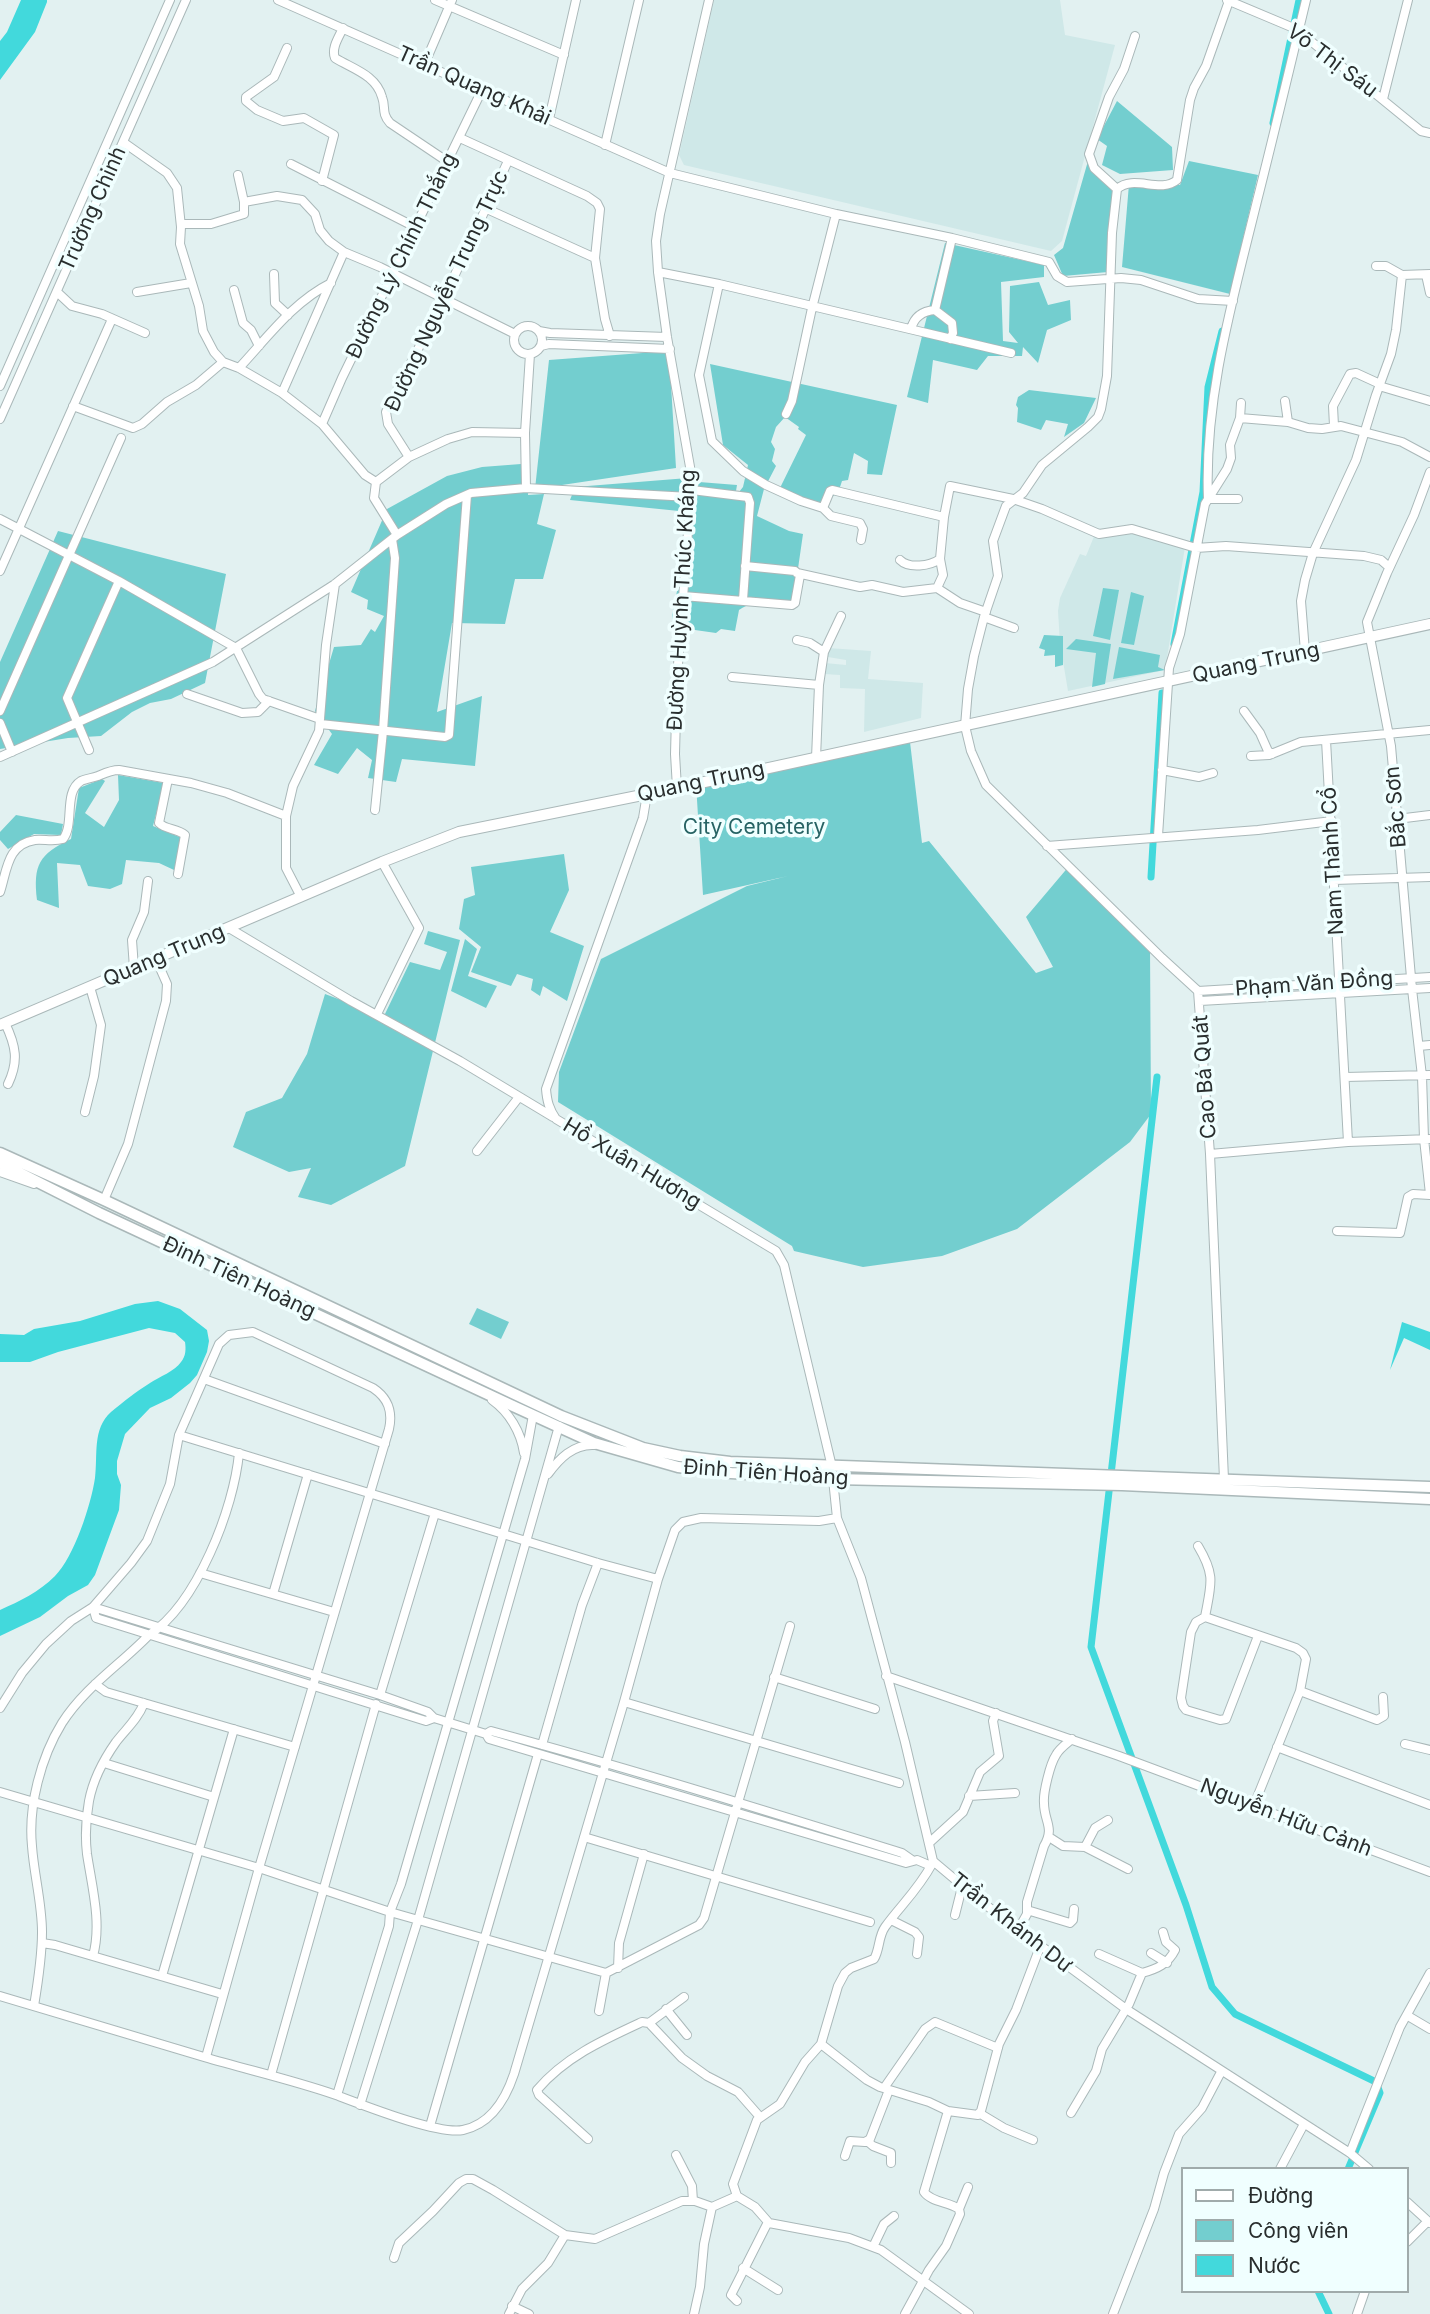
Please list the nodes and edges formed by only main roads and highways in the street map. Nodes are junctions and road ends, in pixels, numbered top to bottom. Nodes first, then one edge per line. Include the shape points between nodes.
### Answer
1 (1430, 624) edge
2 (3, 1024) edge
3 (0, 1153) edge
4 (0, 1163) edge
5 (832, 1467) junction
6 (833, 1479) junction
7 (1098, 1481) junction
8 (1122, 1481) junction
9 (1430, 1487) edge
10 (1430, 1499) edge

1 - 2 main road, Quang Trung via 459,832
3 - 5 highway, Đinh Tiên Hoàng via 561,1416 643,1448 730,1462
4 - 6 highway, Đinh Tiên Hoàng via 601,1445 678,1467
5 - 6 highway
5 - 7 highway, Đinh Tiên Hoàng
6 - 7 highway, Đinh Tiên Hoàng
7 - 8 highway, Đinh Tiên Hoàng
8 - 9 highway, Đinh Tiên Hoàng via 1224,1479
8 - 10 highway, Đinh Tiên Hoàng

